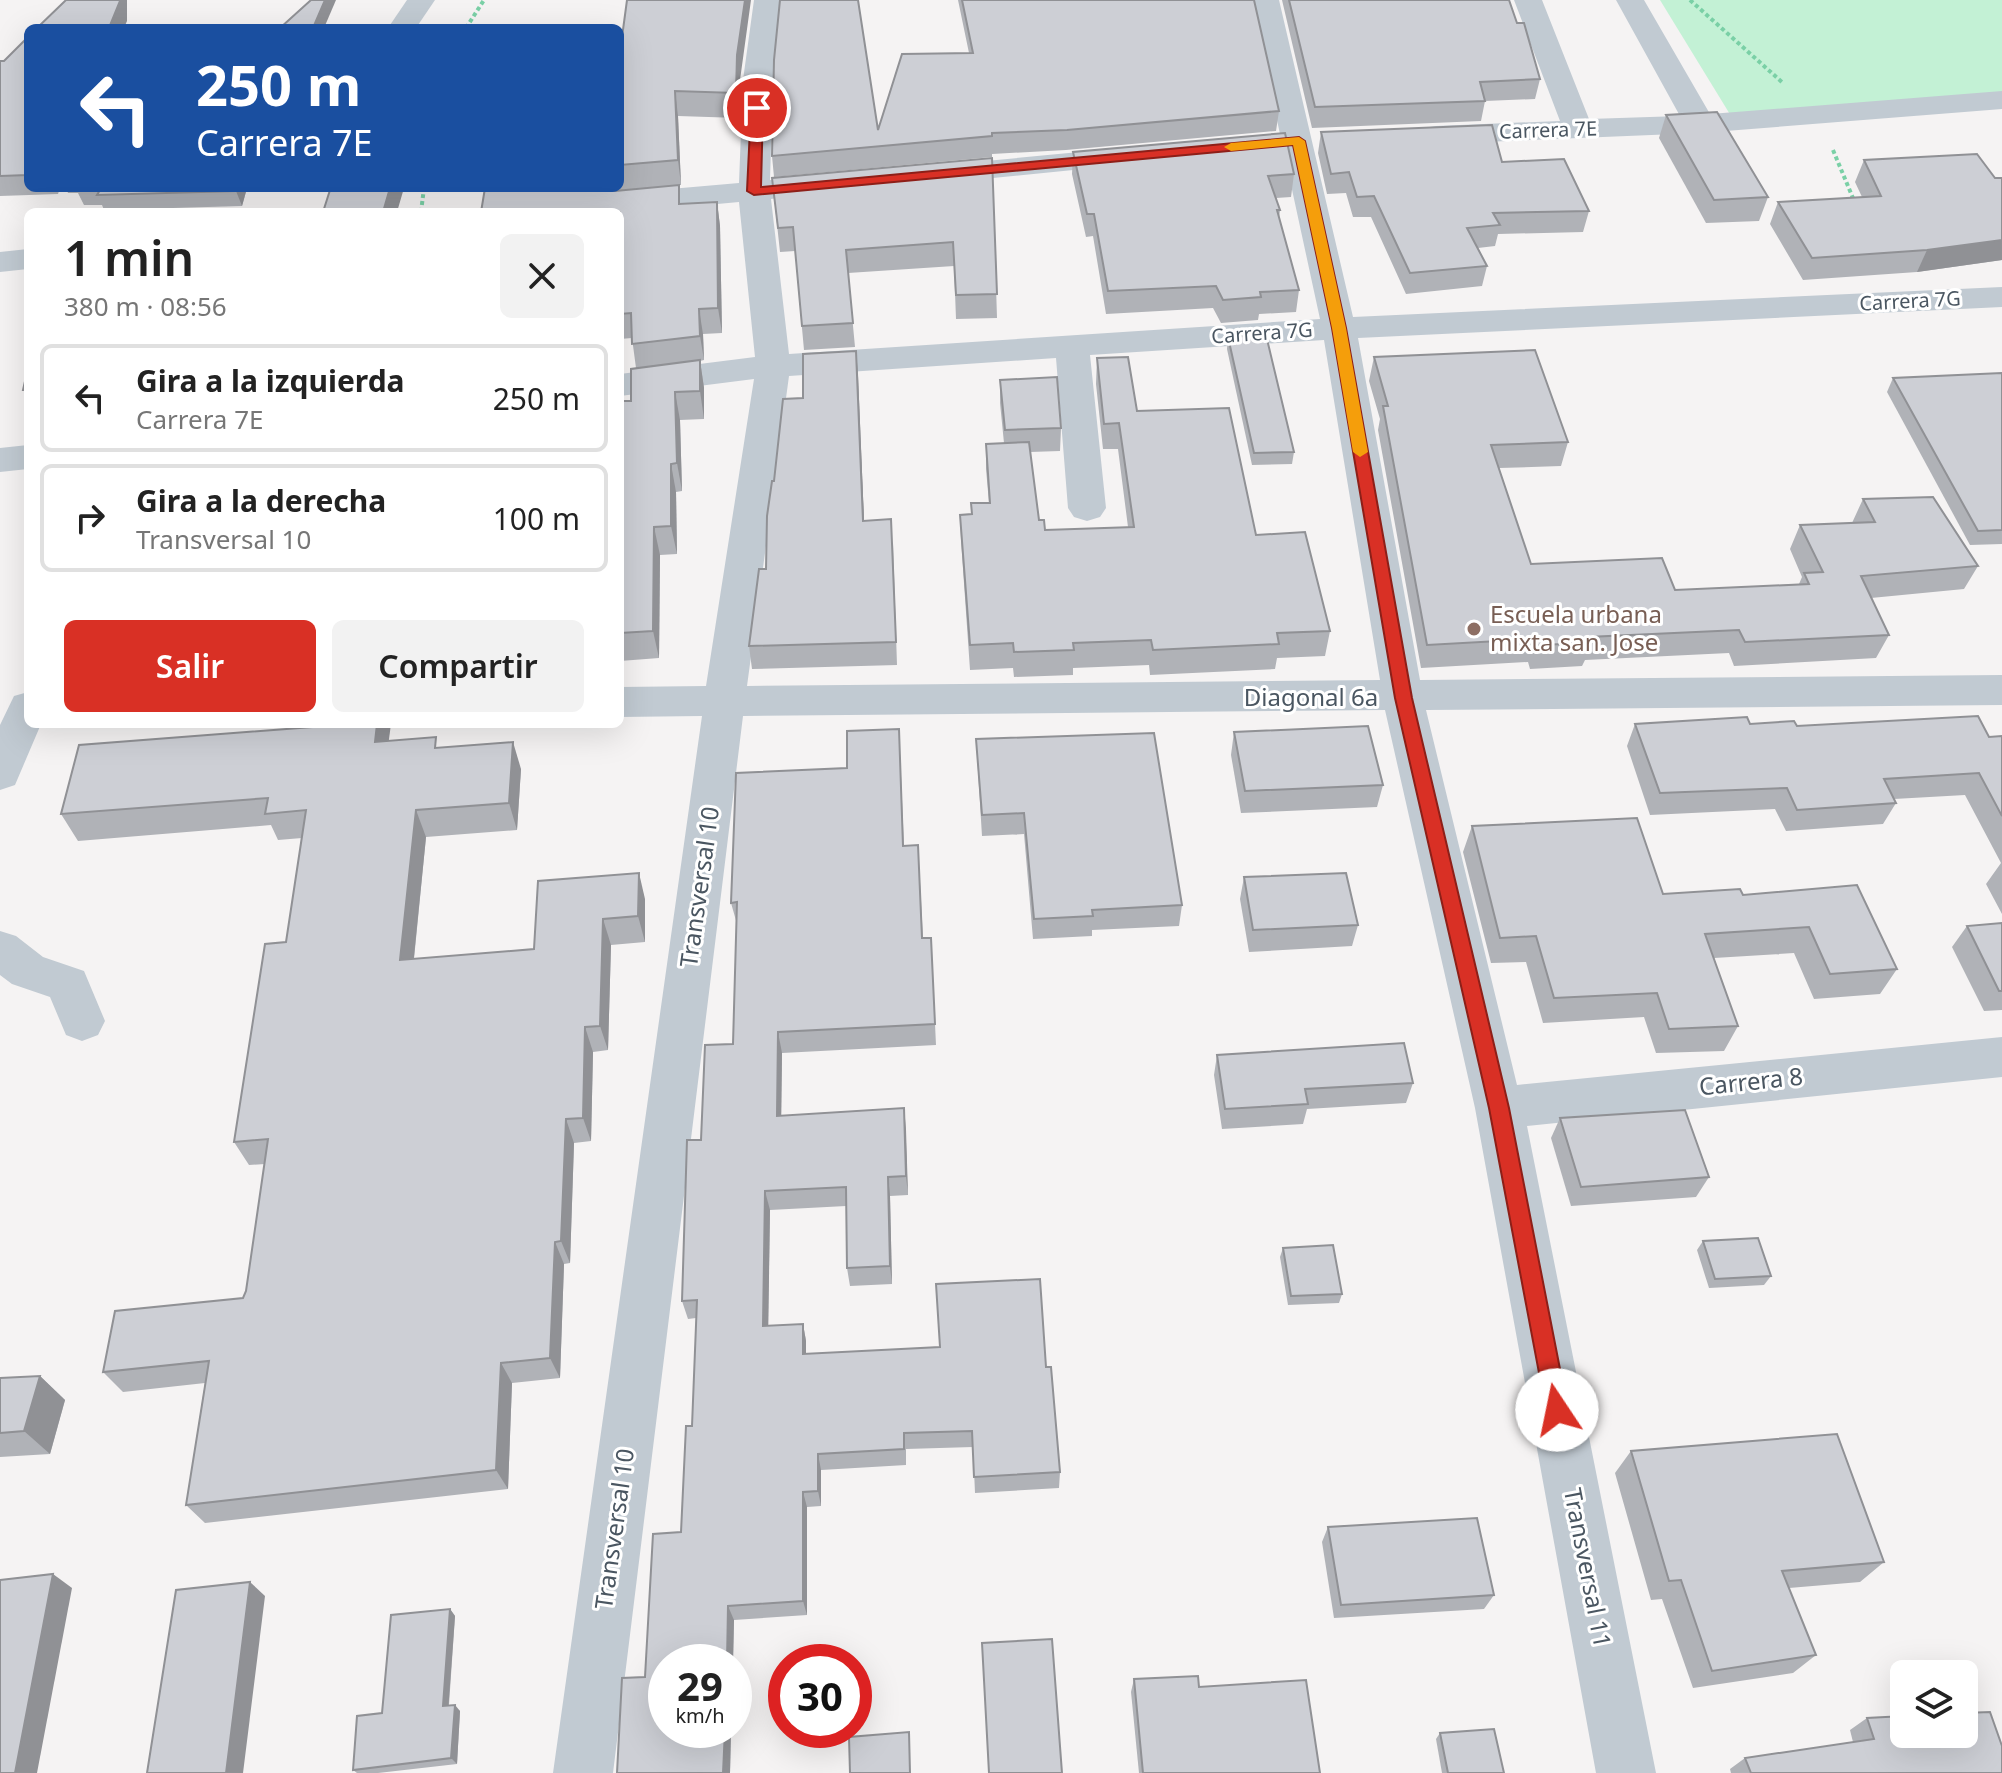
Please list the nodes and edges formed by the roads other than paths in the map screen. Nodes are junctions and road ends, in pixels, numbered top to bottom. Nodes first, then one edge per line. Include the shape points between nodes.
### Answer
1 (421, 0) edge
2 (768, 0) edge
3 (1265, 0) edge
4 (1528, 0) edge
5 (1630, 0) edge
6 (405, 24) edge
7 (2002, 100) edge
8 (1700, 124) junction
9 (1578, 129) junction
10 (1408, 136) edge
11 (1159, 154) edge
12 (909, 177) edge
13 (816, 186) edge
14 (754, 191) junction
15 (565, 208) edge
16 (24, 259) edge
17 (0, 262) edge
18 (2002, 297) edge
19 (1339, 328) junction
20 (1072, 346) junction
21 (773, 366) junction
22 (624, 385) edge
23 (24, 457) edge
24 (0, 460) edge
25 (1087, 508) dead end
26 (2002, 690) edge
27 (1403, 698) junction
28 (624, 702) edge
29 (724, 702) junction
30 (0, 703) edge
31 (24, 705) edge
32 (24, 715) edge
33 (0, 774) edge
34 (0, 949) edge
35 (82, 1021) dead end
36 (2002, 1057) edge
37 (1499, 1108) junction
38 (583, 1773) edge
39 (1626, 1773) edge

1 - 6 street
2 - 14 street, Transversal 10 via 758,80
3 - 19 street, Transversal 11
4 - 9 street
5 - 8 street
7 - 8 street, Carrera 7E
8 - 9 street, Carrera 7E
9 - 10 street, Carrera 7E
11 - 12 street
13 - 14 street
14 - 15 street
14 - 21 street, Transversal 10
16 - 17 street
18 - 19 street, Carrera 7G
19 - 20 street, Carrera 7G
19 - 27 street, Transversal 11
20 - 21 street, Carrera 7G
20 - 25 street
21 - 22 street, Carrera 7G
21 - 29 street, Transversal 10
23 - 24 street
26 - 27 street, Diagonal 6a
27 - 29 street, Diagonal 6a
27 - 37 street, Transversal 11
28 - 29 street, Diagonal 6a
29 - 38 street, Transversal 10
30 - 31 street
32 - 33 street
34 - 35 street via 28,971 68,984
36 - 37 street, Carrera 8
37 - 39 street, Transversal 11

